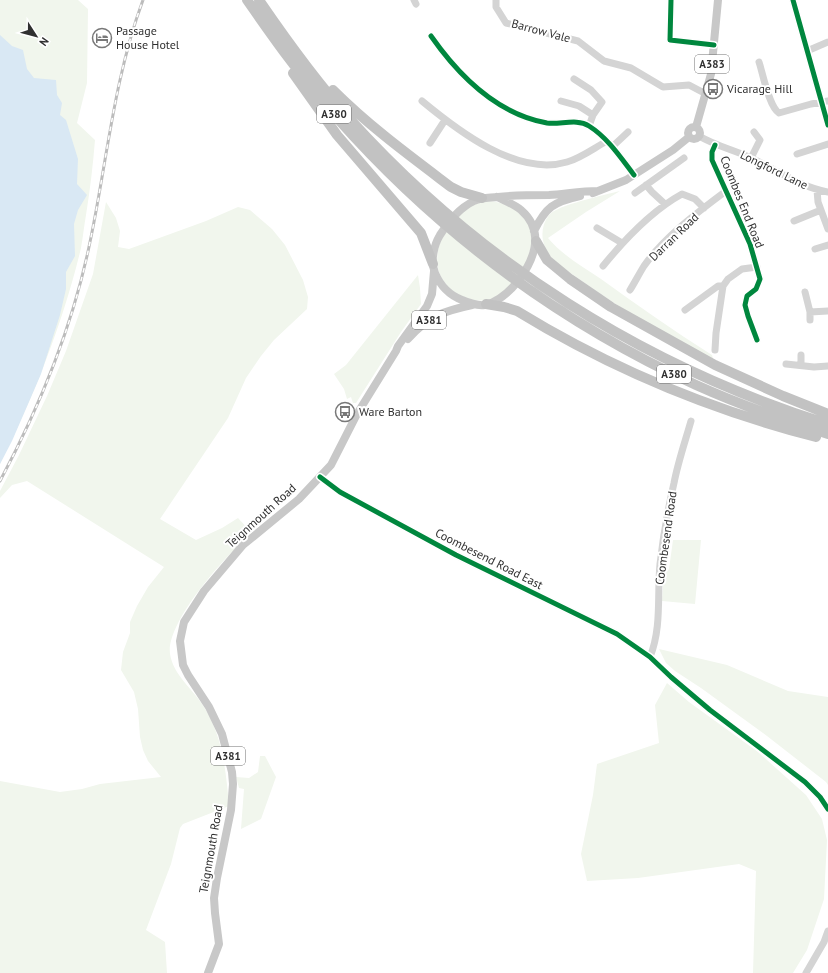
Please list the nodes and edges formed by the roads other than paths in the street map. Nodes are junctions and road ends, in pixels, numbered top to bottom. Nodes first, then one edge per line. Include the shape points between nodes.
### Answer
1 (247, 0) edge
2 (259, 0) edge
3 (496, 0) edge
4 (672, 0) edge
5 (718, 0) edge
6 (793, 0) edge
7 (270, 32) junction
8 (431, 36) dead end
9 (828, 42) edge
10 (290, 45) junction
11 (714, 45) junction
12 (807, 51) junction
13 (760, 62) dead end
14 (574, 79) dead end
15 (706, 94) junction
16 (422, 101) dead end
17 (561, 101) dead end
18 (825, 102) edge
19 (593, 115) junction
20 (445, 120) junction
21 (828, 125) edge
22 (589, 126) junction
23 (696, 127) junction
24 (628, 132) dead end
25 (754, 132) dead end
26 (700, 136) junction
27 (689, 137) junction
28 (430, 143) dead end
29 (610, 144) junction
30 (828, 144) edge
31 (715, 145) junction
32 (797, 154) dead end
33 (684, 158) dead end
34 (751, 158) junction
35 (634, 175) junction
36 (646, 185) junction
37 (726, 190) junction
38 (817, 190) junction
39 (598, 191) junction
40 (828, 192) edge
41 (635, 193) dead end
42 (497, 197) junction
43 (482, 198) junction
44 (665, 204) junction
45 (704, 208) junction
46 (821, 210) junction
47 (437, 212) junction
48 (794, 222) dead end
49 (597, 228) dead end
50 (828, 229) edge
51 (535, 236) junction
52 (622, 243) junction
53 (828, 245) edge
54 (815, 249) dead end
55 (603, 266) dead end
56 (757, 267) junction
57 (434, 268) junction
58 (723, 286) junction
59 (533, 287) junction
60 (630, 290) dead end
61 (805, 292) dead end
62 (472, 304) junction
63 (486, 304) junction
64 (685, 310) dead end
65 (828, 311) edge
66 (810, 312) junction
67 (810, 320) dead end
68 (757, 340) dead end
69 (715, 350) dead end
70 (396, 351) junction
71 (801, 355) dead end
72 (786, 364) dead end
73 (801, 365) junction
74 (828, 366) edge
75 (828, 414) edge
76 (691, 421) dead end
77 (828, 424) edge
78 (828, 434) edge
79 (828, 440) edge
80 (320, 477) junction
81 (650, 657) junction
82 (828, 808) edge
83 (828, 931) edge
84 (208, 973) edge
85 (806, 973) edge

1 - 7 highway, A380
2 - 10 highway, A380
3 - 15 street, Barrow Vale via 496,7 506,23 578,41 604,61 631,68 663,87 689,85
4 - 11 street via 670,40
5 - 11 main road, A383
6 - 12 street
7 - 47 highway, A380 via 336,117 393,176
7 - 57 highway, A380 via 282,57 325,118 421,233
8 - 22 street via 460,73 500,105 534,120 549,123 583,123
9 - 12 street
10 - 43 highway, A380 via 342,99 397,146 451,187
10 - 47 highway, A380 via 364,135
11 - 15 main road, A383
12 - 18 street
13 - 18 street via 775,110 779,112
14 - 19 street via 591,90 602,102
15 - 23 main road, A383
16 - 20 street
17 - 19 street via 579,106
18 - 21 street
19 - 22 street
20 - 28 street
20 - 29 street via 497,153 531,163 554,165 567,162
22 - 29 street
23 - 26 main road via 700,130
23 - 27 main road, A383 via 688,130
24 - 29 street
25 - 34 street via 760,140
26 - 27 main road via 695,139
26 - 31 street, Longford Lane
27 - 35 main road, A383
29 - 35 street
30 - 32 street
31 - 34 street, Longford Lane
31 - 37 street, Coombes End Road via 712,160
33 - 36 street
34 - 38 street, Longford Lane
35 - 39 main road, A383
36 - 41 street
36 - 44 street
37 - 45 street, Darran Road
37 - 56 street, Coombes End Road via 750,244
38 - 40 street, Longford Lane
38 - 46 street
39 - 42 main road, A383
39 - 51 main road, A383 via 561,202 548,209 541,218
42 - 43 main road
42 - 51 main road via 522,211 529,220
43 - 57 main road via 461,209 439,236 434,251
44 - 45 street via 682,194 695,199
44 - 52 street
45 - 60 street, Darran Road via 664,243 644,266
46 - 48 street
46 - 50 street
47 - 59 highway, A380
49 - 52 street
51 - 63 main road via 534,255 530,265 515,285
51 - 75 highway, A380 via 547,260 611,307 715,365
52 - 55 street
53 - 54 street
56 - 58 street via 742,270 728,279
56 - 68 street, Coombes End Road via 760,279 756,289 747,296 745,304
57 - 62 main road via 441,284 448,292
57 - 70 main road, Teignmouth Road / A381 via 432,294 428,306
58 - 64 street via 718,286
58 - 69 street
59 - 77 highway, A380 via 679,366 768,403
59 - 78 highway, A380 via 595,332 660,368 764,412
61 - 66 street
62 - 63 main road
62 - 70 main road, Teignmouth Road / A381 via 443,312 428,321
63 - 79 highway, A380 via 517,311 601,358 680,393 740,415
65 - 66 street
66 - 67 street
70 - 80 main road, Teignmouth Road / A381 via 357,414 331,465
71 - 73 street
72 - 73 street
73 - 74 street
76 - 81 street, Coombesend Road via 668,514 660,564 657,632
80 - 81 street, Coombesend Road East via 340,492 456,555 617,634
80 - 84 main road, Teignmouth Road / A381 via 299,499 243,545 204,590 184,622 180,641 183,665 217,722 232,772 233,784 231,810 214,898 219,944
81 - 82 street, Coombesend Road East via 710,710 805,782
83 - 85 street

